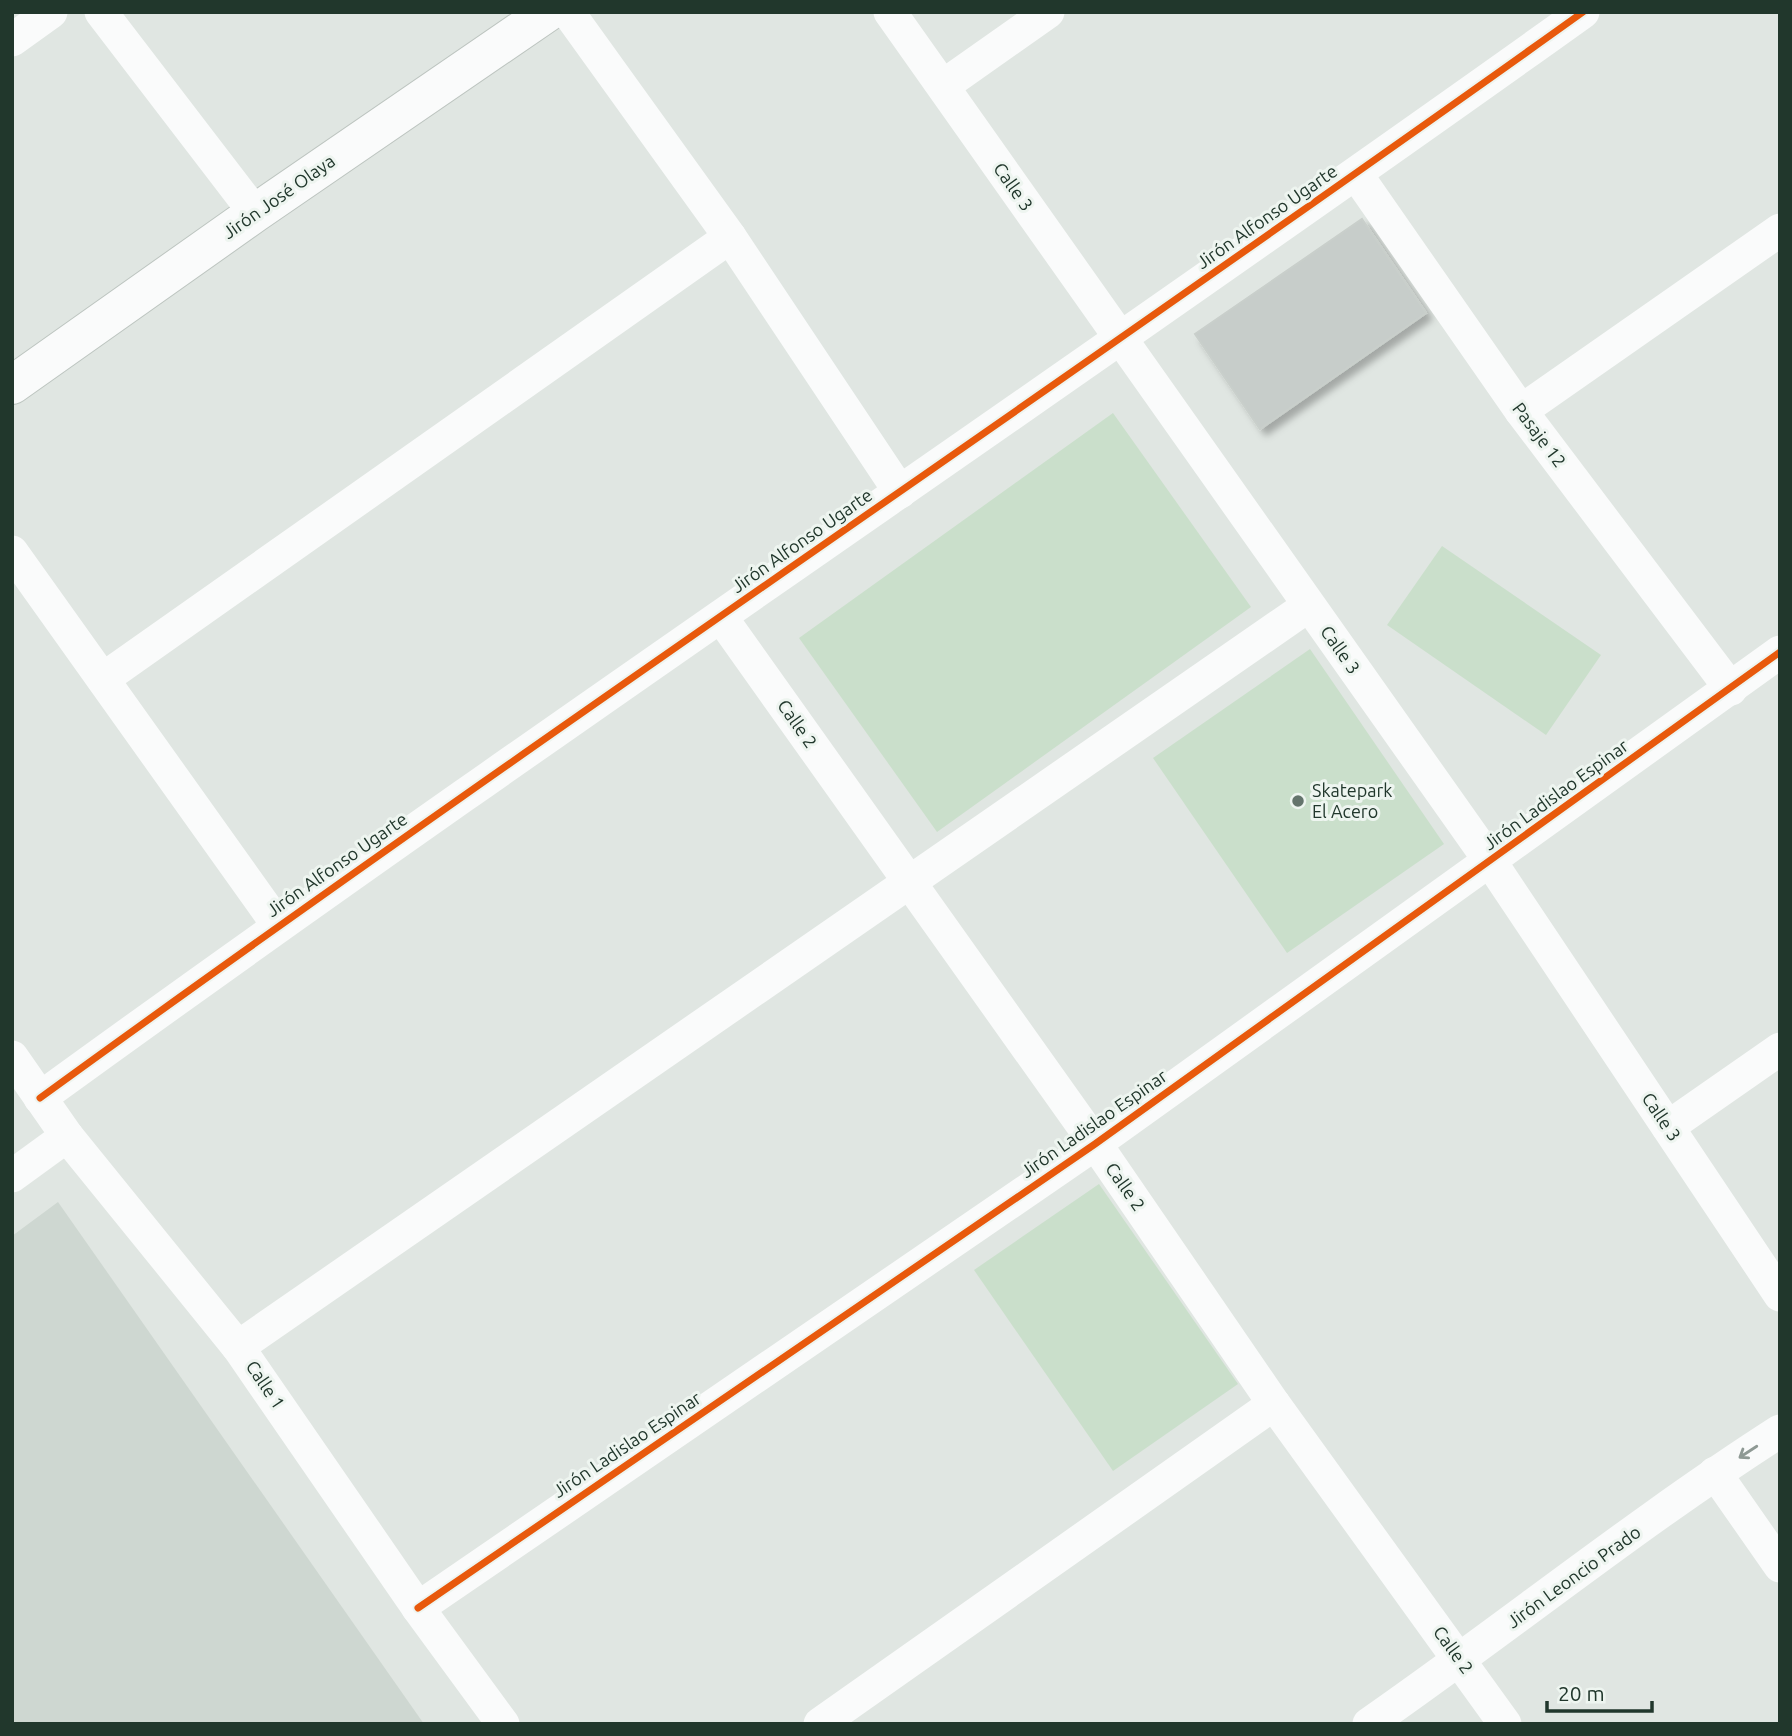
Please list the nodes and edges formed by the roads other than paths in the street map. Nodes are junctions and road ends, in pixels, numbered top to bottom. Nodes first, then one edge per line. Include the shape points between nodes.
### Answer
1 (51, 12) edge
2 (101, 12) edge
3 (548, 12) edge
4 (568, 12) edge
5 (890, 12) edge
6 (1048, 12) edge
7 (1583, 12) edge
8 (12, 40) edge
9 (943, 86) junction
10 (1356, 174) junction
11 (255, 213) junction
12 (1780, 230) edge
13 (730, 237) junction
14 (1119, 339) junction
15 (12, 385) edge
16 (1521, 411) junction
17 (900, 492) junction
18 (12, 552) edge
19 (1308, 606) junction
20 (721, 617) junction
21 (1780, 652) edge
22 (103, 679) junction
23 (1731, 689) junction
24 (1489, 862) junction
25 (910, 883) junction
26 (278, 925) junction
27 (1780, 1049) edge
28 (12, 1057) edge
29 (40, 1098) junction
30 (1668, 1127) junction
31 (67, 1136) junction
32 (1095, 1144) junction
33 (12, 1176) edge
34 (1780, 1295) edge
35 (238, 1347) junction
36 (1274, 1404) junction
37 (1780, 1431) edge
38 (1715, 1473) junction
39 (1780, 1566) edge
40 (418, 1608) junction
41 (1461, 1660) junction
42 (503, 1724) edge
43 (820, 1724) edge
44 (1369, 1724) edge
45 (1505, 1724) edge

1 - 8 street
2 - 11 street
3 - 11 street, Jirón José Olaya
4 - 13 street
5 - 9 street, Calle 3
6 - 9 street
7 - 10 street, Jirón Alfonso Ugarte
9 - 14 street, Calle 3
10 - 14 street, Jirón Alfonso Ugarte
10 - 16 street, Pasaje 12
11 - 15 street, Jirón José Olaya
12 - 16 street
13 - 17 street
13 - 22 street
14 - 17 street, Jirón Alfonso Ugarte
14 - 19 street, Calle 3
16 - 23 street, Pasaje 12
17 - 20 street, Jirón Alfonso Ugarte
18 - 22 street
19 - 24 street, Calle 3
19 - 25 street
20 - 25 street, Calle 2
20 - 26 street, Jirón Alfonso Ugarte
21 - 23 street, Jirón Ladislao Espinar
22 - 26 street
23 - 24 street, Jirón Ladislao Espinar
24 - 30 street, Calle 3
24 - 32 street, Jirón Ladislao Espinar
25 - 32 street, Calle 2
25 - 35 street
26 - 29 street, Jirón Alfonso Ugarte
27 - 30 street
28 - 29 street, Calle 1
29 - 31 street, Calle 1
30 - 34 street, Calle 3
31 - 33 street
31 - 35 street, Calle 1
32 - 36 street, Calle 2
32 - 40 street, Jirón Ladislao Espinar
35 - 40 street, Calle 1
36 - 41 street, Calle 2
36 - 43 street
37 -> 38 street, Jirón Leoncio Prado
38 - 39 street
38 - 41 street, Jirón Leoncio Prado
40 - 42 street, Calle 1
41 - 44 street, Jirón Leoncio Prado
41 - 45 street, Calle 2

